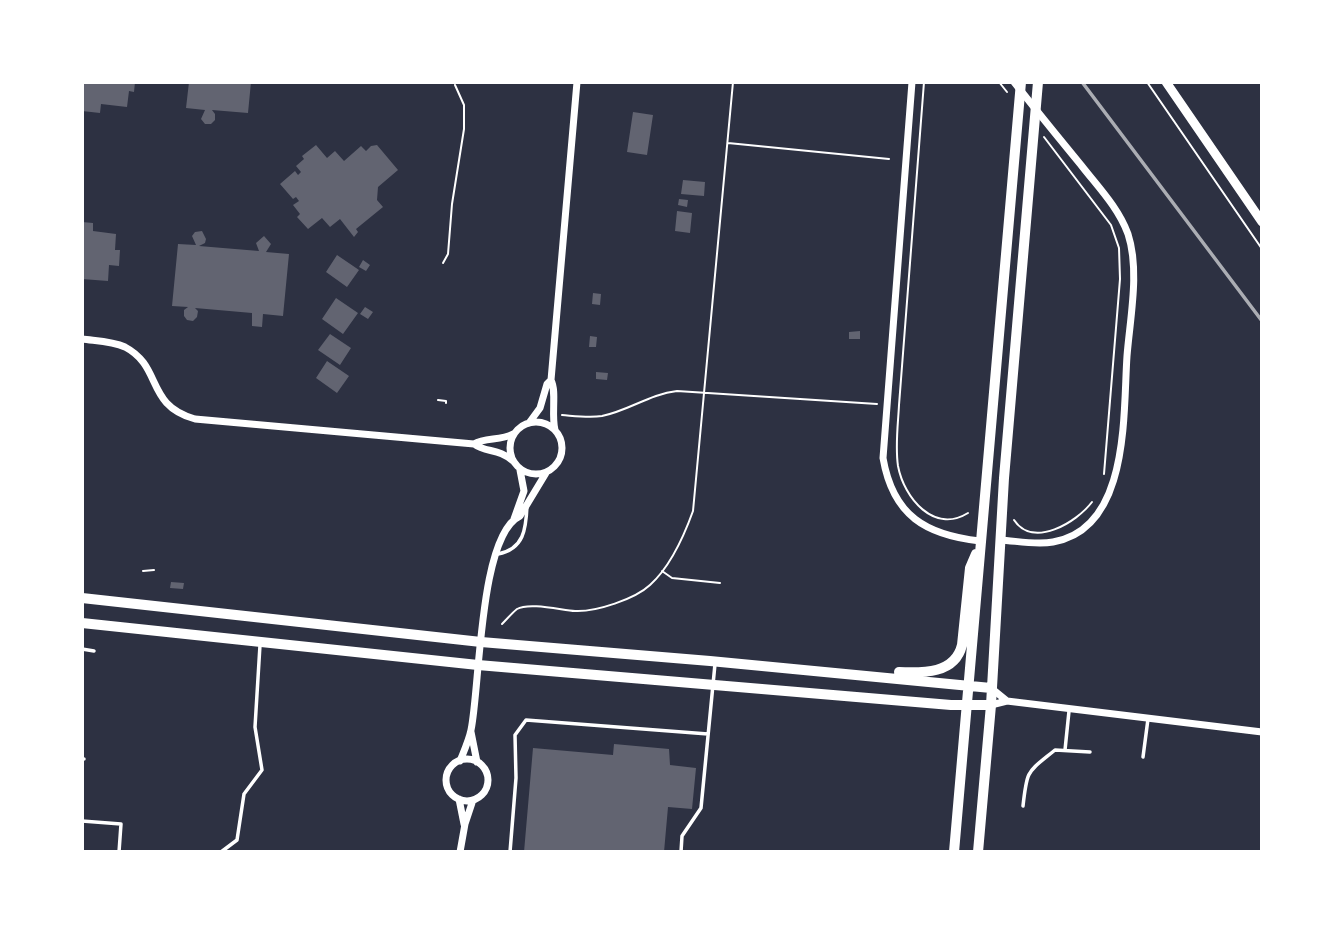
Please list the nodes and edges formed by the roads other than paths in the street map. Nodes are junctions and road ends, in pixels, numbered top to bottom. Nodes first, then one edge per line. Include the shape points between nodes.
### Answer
1 (577, 82) edge
2 (912, 82) edge
3 (1014, 82) edge
4 (1021, 82) edge
5 (1038, 82) edge
6 (1166, 82) edge
7 (1260, 215) edge
8 (82, 340) edge
9 (551, 380) junction
10 (529, 423) junction
11 (555, 431) junction
12 (514, 434) junction
13 (474, 444) junction
14 (513, 461) junction
15 (520, 470) junction
16 (546, 473) junction
17 (527, 505) junction
18 (514, 519) junction
19 (1000, 540) junction
20 (980, 541) junction
21 (496, 554) junction
22 (82, 598) edge
23 (82, 623) edge
24 (481, 642) junction
25 (260, 643) junction
26 (82, 649) edge
27 (94, 650) dead end
28 (715, 661) junction
29 (478, 665) junction
30 (821, 671) junction
31 (711, 686) junction
32 (970, 686) junction
33 (991, 688) junction
34 (1007, 701) junction
35 (991, 705) junction
36 (967, 706) junction
37 (1069, 709) junction
38 (1148, 719) junction
39 (471, 731) junction
40 (1262, 732) edge
41 (708, 734) junction
42 (1065, 750) junction
43 (1090, 752) dead end
44 (1143, 757) dead end
45 (460, 761) junction
46 (477, 762) junction
47 (459, 799) junction
48 (473, 800) junction
49 (1023, 806) dead end
50 (82, 821) edge
51 (465, 824) junction
52 (119, 852) edge
53 (221, 852) edge
54 (460, 852) edge
55 (510, 852) edge
56 (681, 852) edge
57 (954, 852) edge
58 (978, 852) edge

1 - 9 street
2 - 20 street via 883,458 894,494 921,524 938,534
3 - 19 street via 1114,205 1131,246 1132,276 1120,453 1105,504 1063,539
4 - 20 main road
5 - 19 main road
6 - 7 street
8 - 13 street via 118,344 134,353 149,370 164,402 195,419
9 - 10 street
9 - 11 street
10 - 11 street via 543,423
10 - 12 street
11 - 16 street via 561,455
12 - 13 street
12 - 14 street via 510,446
13 - 14 street via 499,451
14 - 15 street
15 - 16 street
15 - 18 street via 524,491
16 - 17 street
17 - 18 street
17 - 21 lane via 521,539 512,550
18 - 21 street
19 - 33 main road
20 - 30 main road via 970,568 962,645 952,663 924,672
20 - 32 main road
21 - 24 street
22 - 24 main road
23 - 25 main road
24 - 28 main road
24 - 29 street
25 - 29 main road
25 - 53 lane via 255,727 262,770 244,794 237,840
26 - 27 lane
28 - 30 main road
28 - 31 lane
29 - 31 main road
29 - 39 street
30 - 32 main road
31 - 36 main road
31 - 41 lane
32 - 33 main road
32 - 36 main road
33 - 34 street
33 - 35 main road
34 - 35 street
34 - 37 street
35 - 36 main road
35 - 58 main road
36 - 57 main road
37 - 38 street
37 - 42 lane
38 - 40 street
38 - 44 lane
39 - 45 street
39 - 46 street
41 - 55 lane via 526,720 515,735
41 - 56 lane via 701,808 682,836
42 - 43 lane
42 - 49 lane via 1055,750 1029,772
45 - 46 street
45 - 47 street via 450,769 447,783
46 - 48 street via 488,781 484,793
47 - 48 street
47 - 51 street
48 - 51 street
50 - 52 lane via 121,824
51 - 54 street

